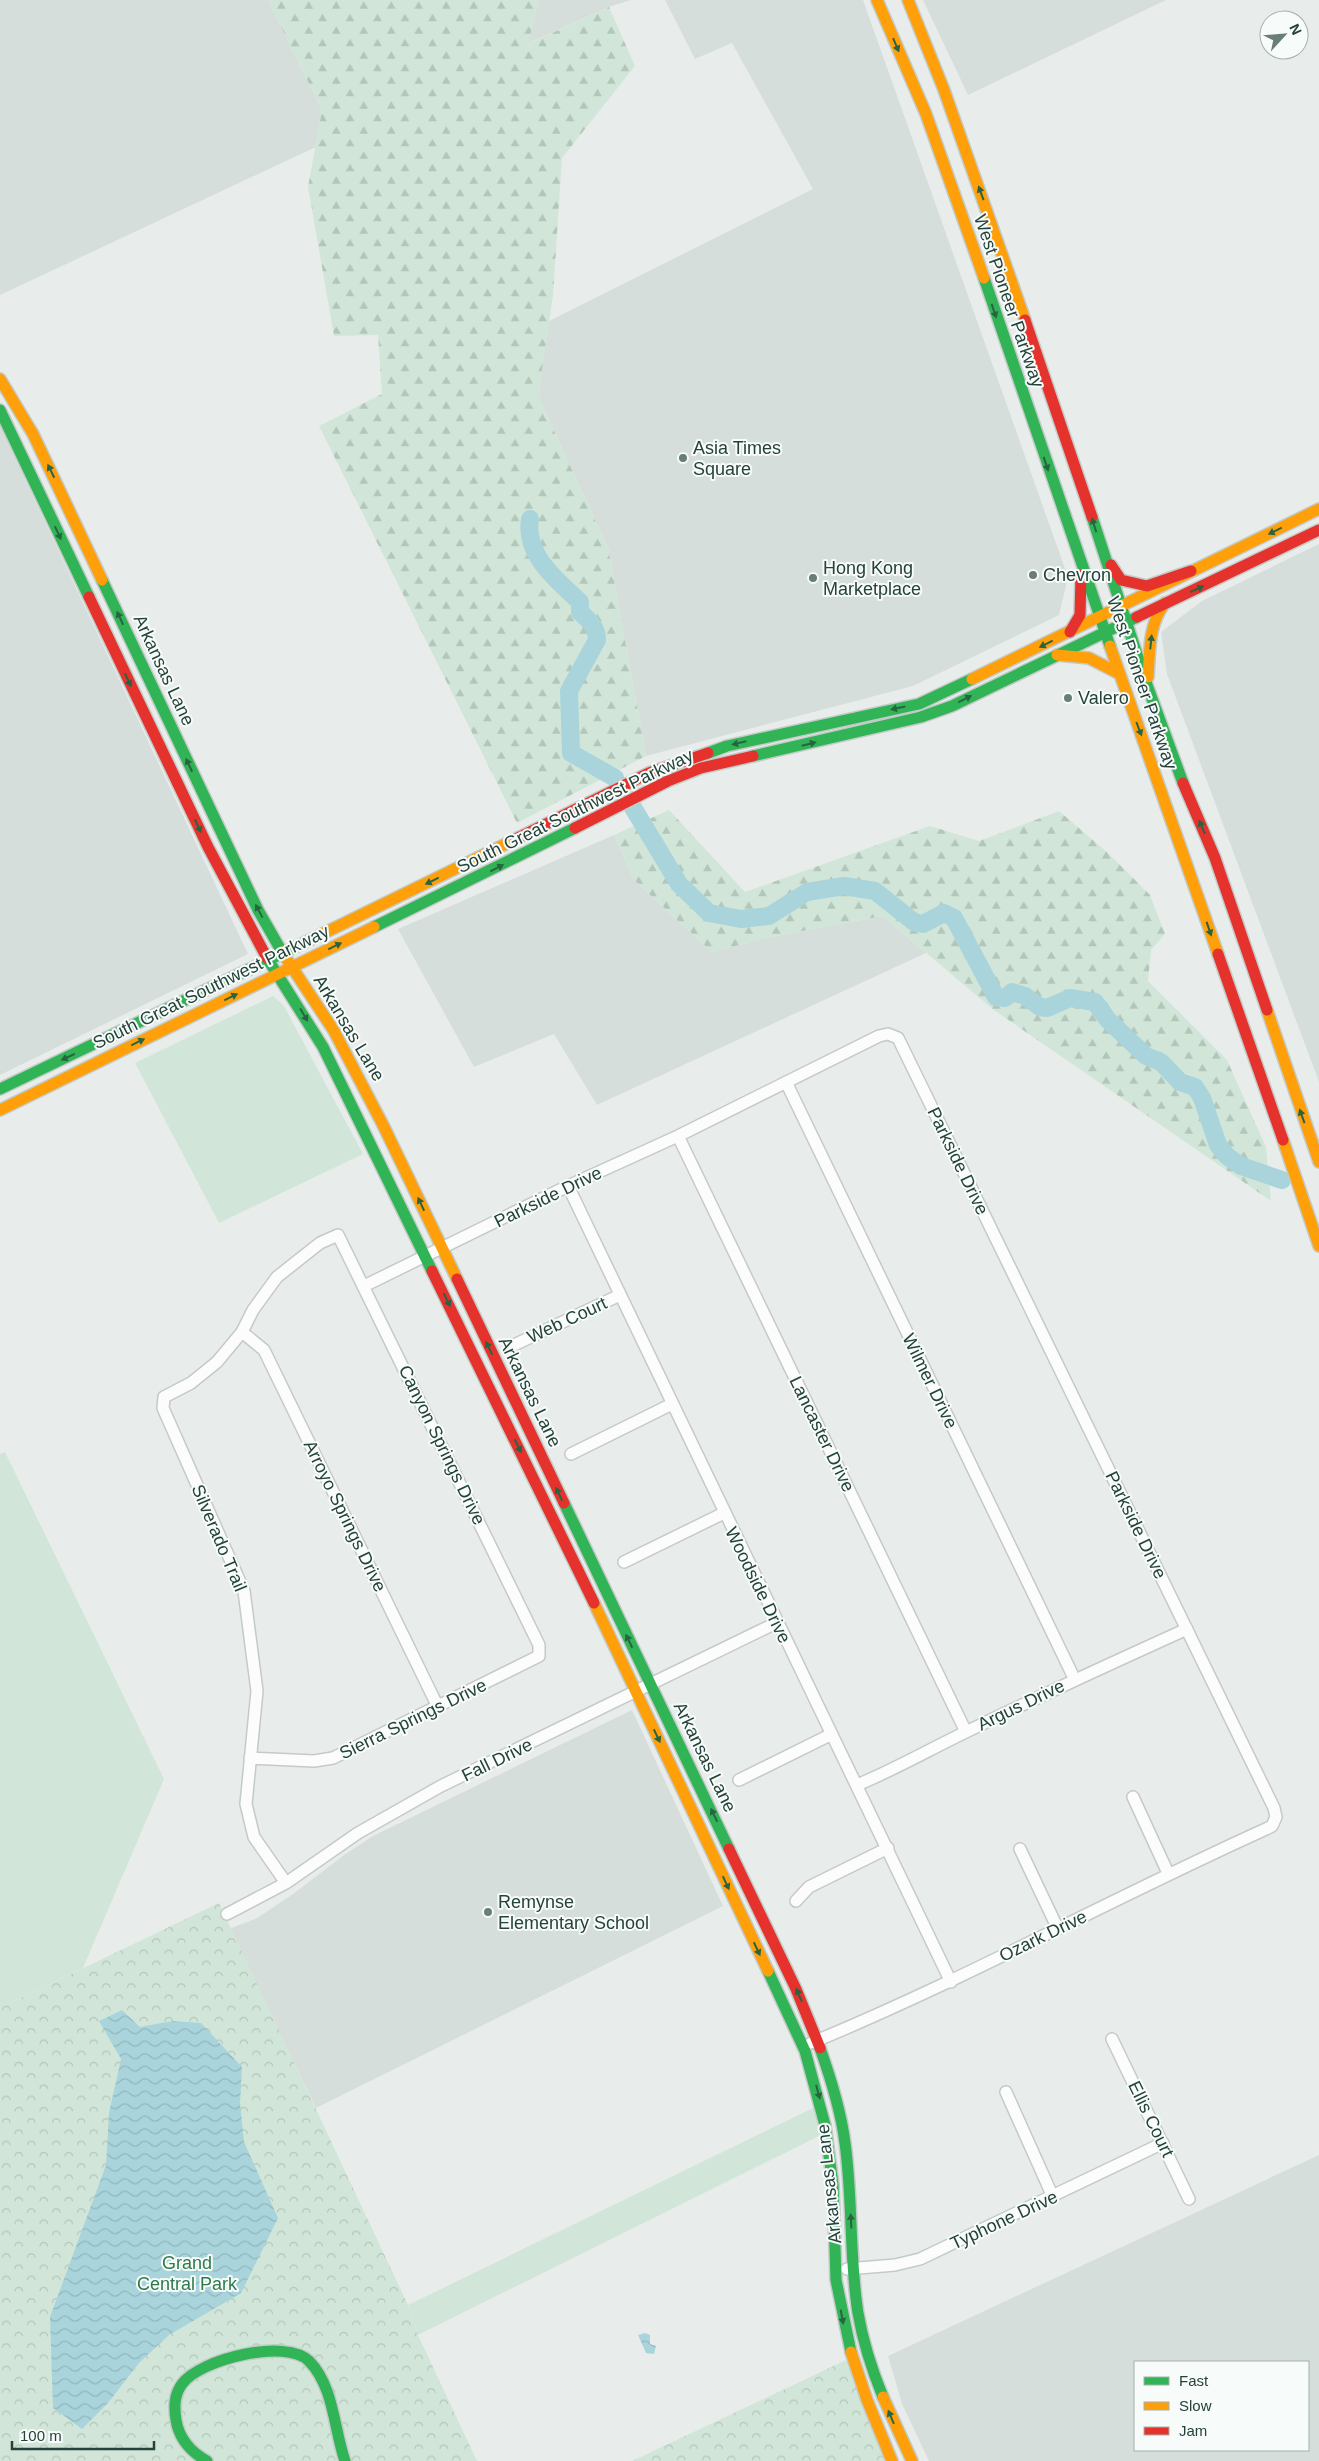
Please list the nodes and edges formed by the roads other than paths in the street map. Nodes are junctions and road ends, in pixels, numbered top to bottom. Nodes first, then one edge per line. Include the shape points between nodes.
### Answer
1 (877, 0) edge
2 (908, 0) edge
3 (991, 260) junction
4 (0, 378) edge
5 (0, 410) edge
6 (1319, 509) edge
7 (1319, 530) edge
8 (1104, 554) junction
9 (1080, 558) junction
10 (1192, 571) junction
11 (1165, 603) junction
12 (1121, 606) junction
13 (1100, 617) junction
14 (1126, 622) junction
15 (1104, 631) junction
16 (1070, 632) junction
17 (1057, 655) junction
18 (1118, 673) junction
19 (1147, 685) junction
20 (283, 954) junction
21 (270, 960) junction
22 (291, 967) junction
23 (278, 974) junction
24 (111, 1036) junction
25 (119, 1051) junction
26 (786, 1082) junction
27 (0, 1089) edge
28 (0, 1110) edge
29 (678, 1136) junction
30 (1319, 1162) edge
31 (568, 1186) junction
32 (1319, 1246) edge
33 (441, 1249) junction
34 (426, 1256) junction
35 (364, 1286) junction
36 (620, 1295) junction
37 (242, 1332) junction
38 (514, 1344) dead end
39 (672, 1404) junction
40 (571, 1454) dead end
41 (724, 1513) junction
42 (624, 1562) dead end
43 (776, 1624) junction
44 (1187, 1629) junction
45 (539, 1656) joint
46 (1075, 1680) junction
47 (651, 1685) junction
48 (636, 1692) junction
49 (438, 1707) junction
50 (966, 1732) junction
51 (832, 1734) junction
52 (250, 1758) junction
53 (739, 1780) dead end
54 (857, 1785) junction
55 (1133, 1797) dead end
56 (1276, 1817) joint
57 (888, 1848) junction
58 (1020, 1849) dead end
59 (1168, 1873) junction
60 (286, 1883) junction
61 (796, 1901) dead end
62 (227, 1914) dead end
63 (1058, 1929) junction
64 (951, 1982) junction
65 (1112, 2039) dead end
66 (818, 2040) junction
67 (803, 2046) junction
68 (1006, 2092) dead end
69 (1163, 2143) junction
70 (1053, 2197) junction
71 (1189, 2199) dead end
72 (836, 2268) junction
73 (854, 2270) junction
74 (207, 2461) edge
75 (345, 2461) edge
76 (892, 2461) edge
77 (912, 2461) edge

1 -> 3 main road, West Pioneer Parkway via 931,132
3 -> 2 main road, West Pioneer Parkway via 954,121
8 -> 3 main road, West Pioneer Parkway
3 -> 9 main road, West Pioneer Parkway via 1026,406
20 -> 4 main road, Arkansas Lane via 258,910 33,434
5 -> 21 main road, Arkansas Lane via 208,847 243,916
6 -> 10 main road, South Great Southwest Parkway
11 -> 7 main road, South Great Southwest Parkway
8 - 10 main road via 1121,580 1137,585 1147,586
8 - 12 main road, West Pioneer Parkway
9 - 13 main road, West Pioneer Parkway
9 - 16 main road via 1080,615
10 - 12 main road, South Great Southwest Parkway
11 - 14 main road, South Great Southwest Parkway
19 -> 11 main road via 1152,624
12 - 13 main road, South Great Southwest Parkway
12 - 14 main road, West Pioneer Parkway
13 - 15 main road, West Pioneer Parkway
13 - 16 main road, South Great Southwest Parkway
14 - 15 main road, South Great Southwest Parkway
14 - 19 main road, West Pioneer Parkway
15 - 17 main road, South Great Southwest Parkway
15 - 18 main road, West Pioneer Parkway
16 -> 20 main road, South Great Southwest Parkway via 919,704 727,746 664,767
17 - 18 main road via 1077,654 1099,661
22 -> 17 main road, South Great Southwest Parkway via 668,781 700,768 921,717 952,706
18 -> 32 main road, West Pioneer Parkway
30 -> 19 main road, West Pioneer Parkway via 1215,858 1180,776
20 - 21 main road, South Great Southwest Parkway
20 - 22 main road, Arkansas Lane
21 - 23 main road, Arkansas Lane
21 - 24 main road, South Great Southwest Parkway
22 - 23 main road, South Great Southwest Parkway
33 -> 22 main road, Arkansas Lane via 338,1038
25 -> 23 main road, South Great Southwest Parkway
23 -> 34 main road, Arkansas Lane via 324,1047
24 - 25 main road
24 -> 27 main road, South Great Southwest Parkway
25 - 28 main road, South Great Southwest Parkway
26 - 29 street, Parkside Drive
26 - 44 street, Parkside Drive via 880,1036 888,1034 898,1038
26 - 46 street, Wilmer Drive
29 - 31 street, Parkside Drive
29 - 50 street, Lancaster Drive
31 - 33 street, Parkside Drive
31 - 36 street, Woodside Drive
33 - 34 street, Parkside Drive
47 -> 33 main road, Arkansas Lane
34 - 35 street, Parkside Drive
34 -> 48 main road, Arkansas Lane
35 - 37 street, Canyon Springs Drive via 338,1235 320,1243 277,1277 253,1310
35 - 45 street, Canyon Springs Drive via 539,1645
36 - 38 street, Web Court
36 - 39 street, Woodside Drive
37 - 49 street, Arroyo Springs Drive via 264,1350
37 - 52 street, Silverado Trail via 217,1362 164,1397 163,1408 244,1591 257,1691
39 - 40 street
39 - 41 street, Woodside Drive
41 - 42 street
41 - 43 street, Woodside Drive
43 - 47 street, Fall Drive
43 - 51 street, Woodside Drive
44 - 46 street, Argus Drive
44 - 56 street, Parkside Drive
45 - 49 street, Sierra Springs Drive
46 - 50 street, Argus Drive
47 - 48 street, Fall Drive
66 -> 47 main road, Arkansas Lane
48 - 60 street, Fall Drive via 442,1786 358,1834
48 -> 67 main road, Arkansas Lane
49 - 52 street, Sierra Springs Drive via 333,1758 314,1761
50 - 54 street, Argus Drive via 895,1770
51 - 53 street
51 - 54 street, Woodside Drive
52 - 60 street, Silverado Trail via 246,1804 254,1837
54 - 57 street, Woodside Drive
55 - 59 street
56 - 59 street, Ozark Drive via 1272,1826
57 - 61 street via 809,1887
57 - 64 street, Woodside Drive
58 - 63 street
59 - 63 street, Ozark Drive
60 - 62 street, Fall Drive
63 - 64 street, Ozark Drive
64 - 66 street, Ozark Drive
65 - 69 street, Ellis Court
66 - 67 street, Ozark Drive
73 -> 66 main road, Arkansas Lane via 850,2180 842,2122
67 -> 72 main road, Arkansas Lane via 818,2090 828,2136
68 - 70 street
69 - 70 street, Typhone Drive
69 - 71 street, Ellis Court
70 - 73 street, Typhone Drive via 920,2259
72 - 73 street, Typhone Drive
72 -> 76 main road, Arkansas Lane via 842,2323 854,2366 868,2408
77 -> 73 main road, Arkansas Lane via 866,2354
74 - 75 main road via 188,2448 179,2431 175,2411 183,2384 192,2373 210,2363 290,2350 308,2360 320,2375

